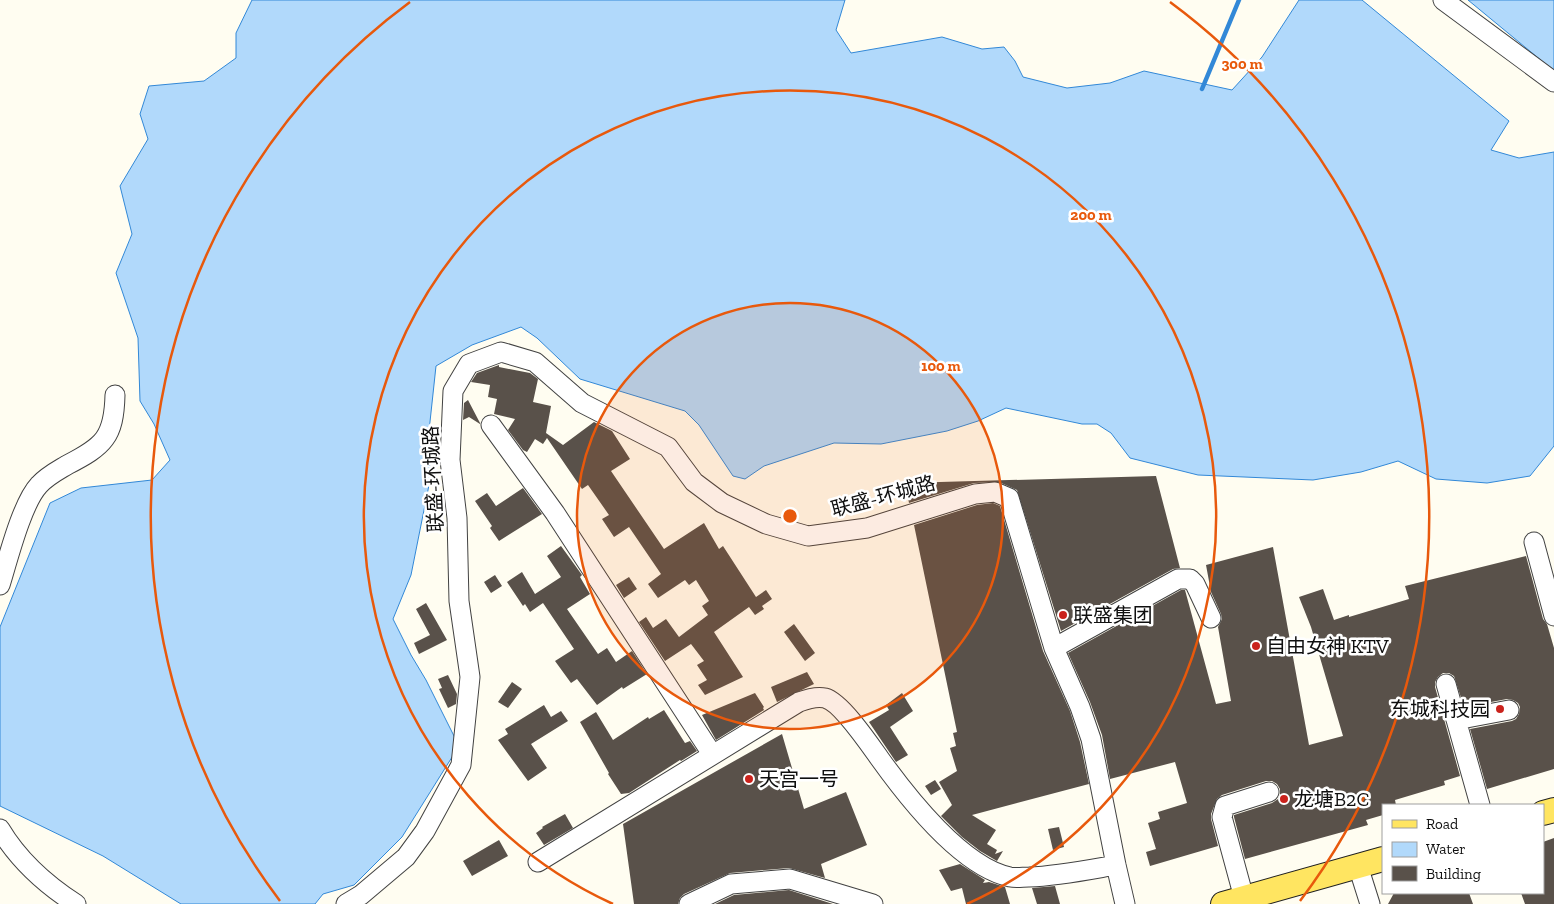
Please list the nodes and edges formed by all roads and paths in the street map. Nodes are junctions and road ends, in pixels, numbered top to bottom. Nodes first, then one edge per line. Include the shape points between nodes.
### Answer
1 (1442, 0) edge
2 (1554, 82) edge
3 (115, 394) dead end
4 (491, 425) dead end
5 (1534, 542) dead end
6 (0, 585) edge
7 (1554, 616) edge
8 (1210, 618) dead end
9 (1054, 648) junction
10 (1446, 684) dead end
11 (1509, 710) dead end
12 (1456, 720) junction
13 (712, 754) junction
14 (1269, 792) dead end
15 (1480, 804) edge
16 (0, 829) edge
17 (1382, 859) edge
18 (538, 862) dead end
19 (1116, 865) junction
20 (1358, 866) junction
21 (1234, 901) edge
22 (1126, 903) edge
23 (76, 904) edge
24 (346, 904) edge
25 (689, 904) edge
26 (874, 904) edge
27 (1370, 904) edge

1 - 2 street
3 - 6 street via 115,416 109,434 83,457 50,474 29,498
4 - 13 street via 555,513
5 - 7 street
8 - 9 street via 1195,584 1190,579 1178,579
9 - 19 street, 联盛-环城路 via 1091,739
9 - 24 street, 联盛-环城路 via 1009,498 995,492 975,494 867,528 838,533 808,536 766,524 722,503 694,482 668,447 582,403 535,362 501,352 469,364 453,391 450,460 457,518 459,601 470,677 461,765 425,831 406,857
10 - 12 street
11 - 12 street
12 - 15 street
13 - 18 street
13 - 19 street via 799,702 825,698 847,716 935,826 974,861 1012,877 1063,874
14 - 21 street via 1225,806 1223,810
16 - 23 street via 19,857 41,879
17 - 20 main road
19 - 22 street, 联盛-环城路
20 - 21 main road
20 - 27 street
25 - 26 street via 732,884 790,879

